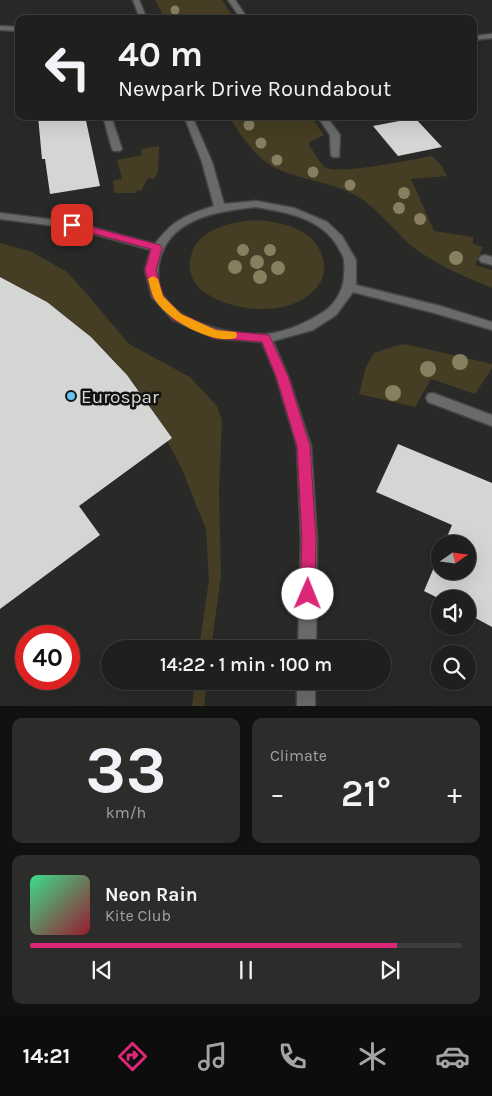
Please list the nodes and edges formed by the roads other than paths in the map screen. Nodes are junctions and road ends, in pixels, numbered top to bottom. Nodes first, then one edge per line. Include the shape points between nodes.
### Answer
1 (136, 0) edge
2 (231, 0) edge
3 (143, 15) edge
4 (242, 15) edge
5 (0, 28) edge
6 (15, 29) edge
7 (492, 36) edge
8 (477, 38) edge
9 (108, 120) edge
10 (190, 120) edge
11 (324, 120) edge
12 (117, 149) dead end
13 (336, 155) dead end
14 (220, 208) junction
15 (0, 216) edge
16 (157, 248) junction
17 (350, 287) junction
18 (492, 326) edge
19 (266, 338) junction
20 (432, 398) dead end
21 (491, 416) edge
22 (307, 640) edge
23 (306, 690) edge
24 (306, 706) edge

1 - 3 street
2 - 4 street
5 - 6 street
7 - 8 street
9 - 12 street
10 - 14 street via 207,162
11 - 13 street via 334,135
14 - 16 street via 195,216 172,229
14 - 17 street via 256,204 290,210 323,224 338,238 350,260
15 - 16 street via 72,225
16 - 19 street via 150,270 158,297 178,317 214,334
17 - 18 street
17 - 19 street via 332,312 309,327
19 - 22 street via 304,446 309,539
20 - 21 street
23 - 24 street

